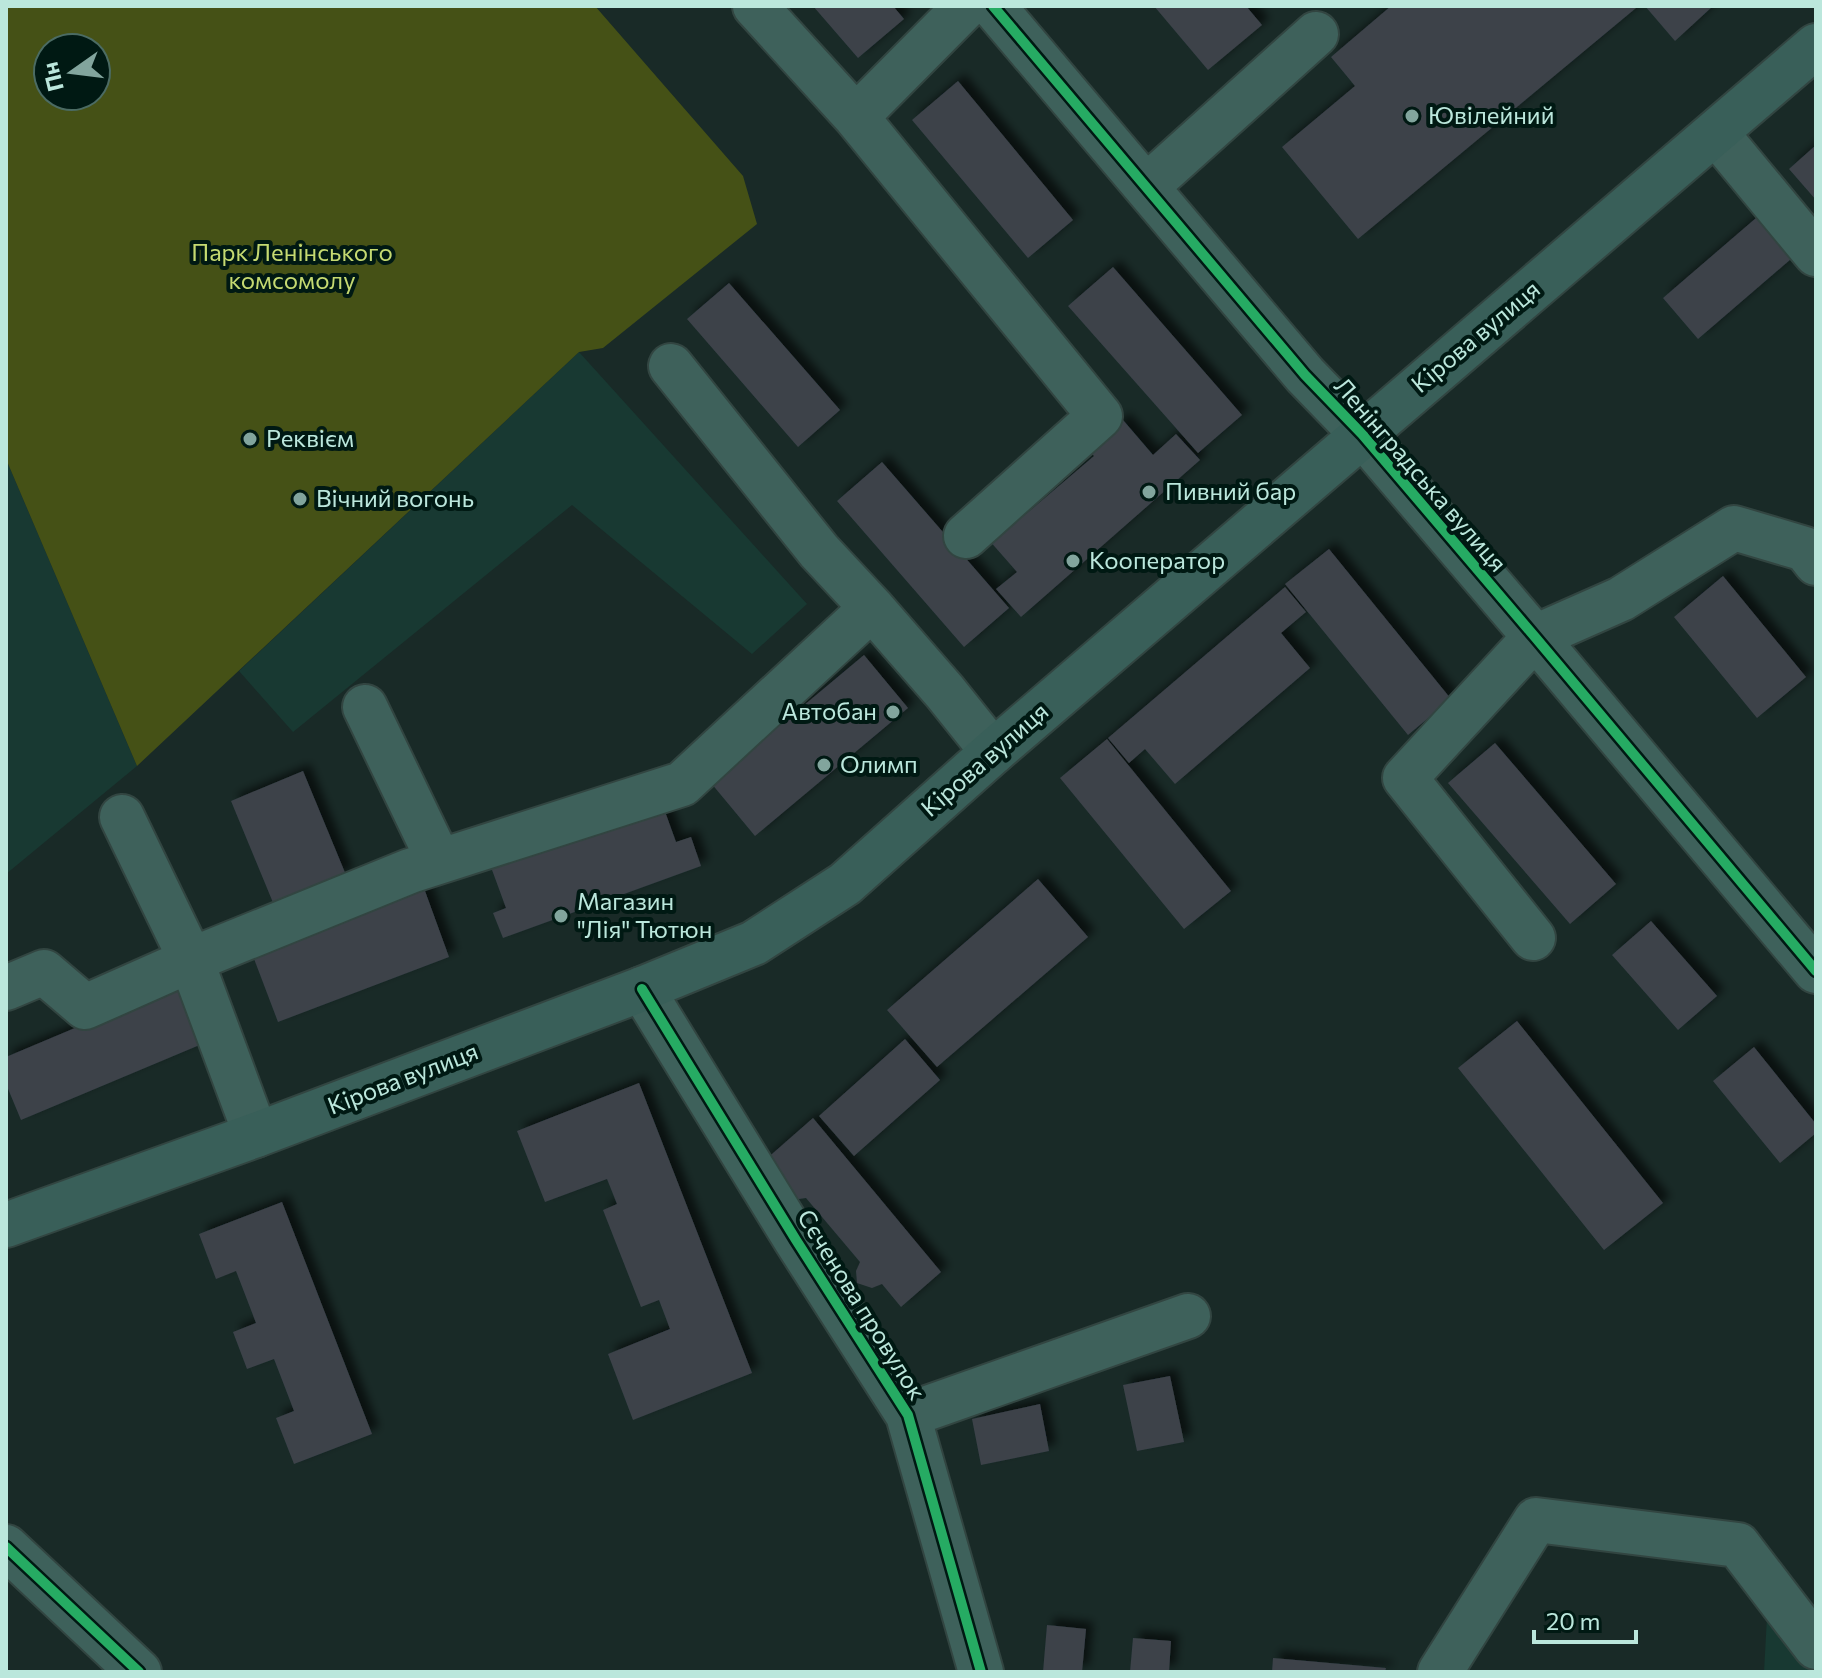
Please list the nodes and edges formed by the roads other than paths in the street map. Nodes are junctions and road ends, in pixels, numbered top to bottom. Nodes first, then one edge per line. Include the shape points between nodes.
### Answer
1 (755, 6) edge
2 (966, 6) edge
3 (993, 6) edge
4 (1316, 34) dead end
5 (1816, 46) edge
6 (856, 117) junction
7 (1716, 133) junction
8 (1146, 187) junction
9 (1816, 254) edge
10 (671, 366) dead end
11 (1362, 434) junction
12 (966, 536) dead end
13 (1816, 563) edge
14 (872, 608) junction
15 (1535, 637) junction
16 (365, 707) dead end
17 (993, 752) junction
18 (122, 817) dead end
19 (439, 861) junction
20 (1533, 938) dead end
21 (191, 960) junction
22 (1816, 971) edge
23 (6, 988) edge
24 (642, 989) junction
25 (256, 1135) junction
26 (6, 1225) edge
27 (1188, 1316) dead end
28 (908, 1415) junction
29 (6, 1547) edge
30 (1816, 1647) edge
31 (139, 1672) edge
32 (981, 1672) edge
33 (1440, 1672) edge

1 - 6 street
2 - 6 street
3 - 8 street, Ленінградська вулиця
4 - 8 street
5 - 7 main road, Кірова вулиця
6 - 12 street via 1100,416
7 - 9 street
7 - 11 main road, Кірова вулиця
8 - 11 street, Ленінградська вулиця via 1305,375
10 - 14 street via 819,551
11 - 15 street, Ленінградська вулиця
11 - 17 main road, Кірова вулиця
13 - 15 street via 1805,549 1734,528 1621,599
14 - 17 street
14 - 19 street via 682,784
15 - 20 street via 1405,778
15 - 22 street, Ленінградська вулиця
16 - 19 street
17 - 24 main road, Кірова вулиця via 845,884 754,943
18 - 21 street
19 - 21 street
21 - 23 street via 85,1007 44,972
21 - 25 street
24 - 25 main road, Кірова вулиця
24 - 28 street, Сєченова провулок
25 - 26 main road, Кірова вулиця
27 - 28 street
28 - 32 street, Сєченова провулок
29 - 31 street
30 - 33 street via 1738,1545 1536,1520

